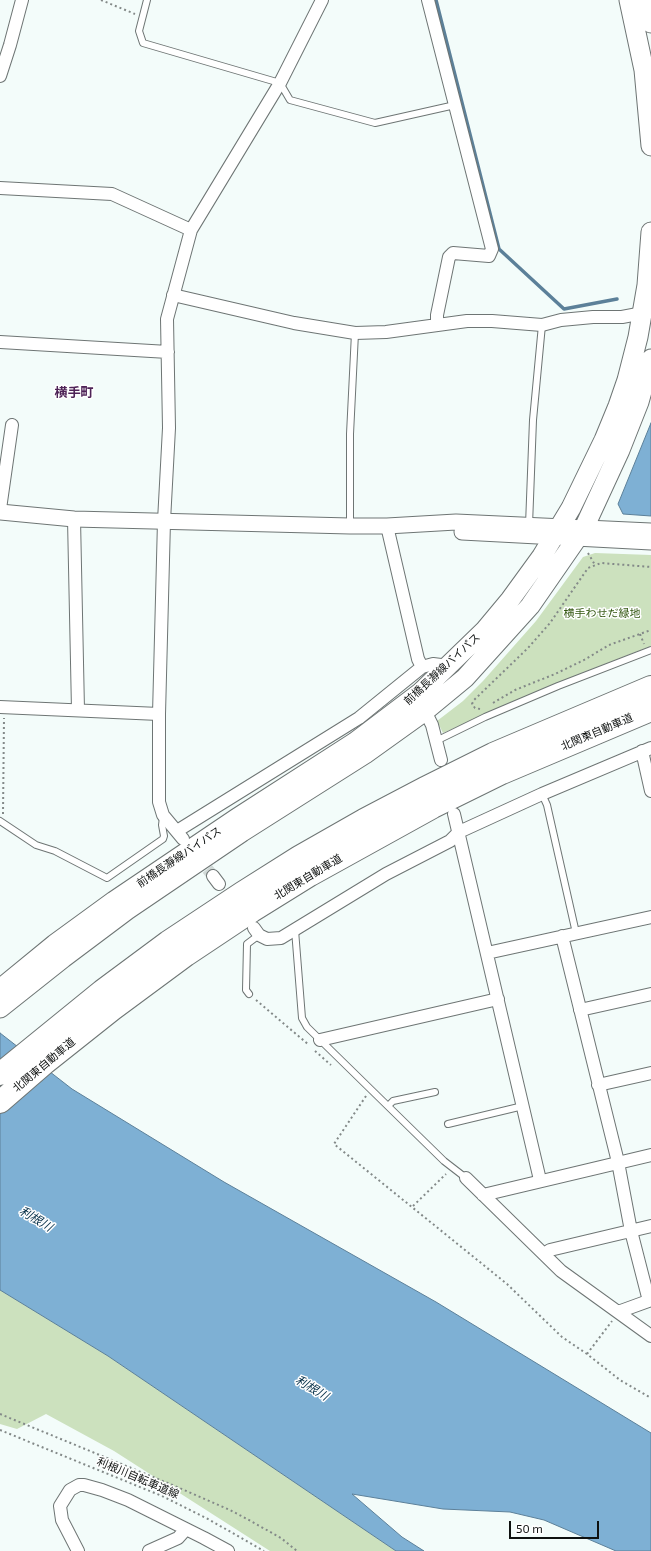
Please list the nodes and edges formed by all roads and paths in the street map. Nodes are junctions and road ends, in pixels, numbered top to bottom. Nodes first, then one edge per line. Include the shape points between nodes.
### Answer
1 (22, 0) edge
2 (101, 0) edge
3 (147, 0) edge
4 (322, 0) edge
5 (428, 0) edge
6 (629, 0) edge
7 (645, 0) edge
8 (142, 17) junction
9 (651, 23) edge
10 (0, 73) edge
11 (0, 76) edge
12 (280, 83) junction
13 (455, 105) junction
14 (651, 146) edge
15 (0, 188) edge
16 (191, 230) junction
17 (651, 232) edge
18 (173, 295) junction
19 (647, 312) edge
20 (438, 325) junction
21 (542, 325) junction
22 (355, 333) junction
23 (0, 342) edge
24 (168, 352) junction
25 (651, 359) edge
26 (12, 425) dead end
27 (0, 509) edge
28 (0, 512) edge
29 (74, 519) junction
30 (164, 521) junction
31 (529, 525) junction
32 (350, 526) junction
33 (387, 526) junction
34 (651, 531) edge
35 (557, 532) junction
36 (582, 538) junction
37 (651, 542) edge
38 (595, 565) junction
39 (651, 567) edge
40 (651, 630) edge
41 (651, 650) edge
42 (449, 666) junction
43 (422, 667) junction
44 (651, 688) edge
45 (488, 706) dead end
46 (2, 707) edge
47 (481, 709) dead end
48 (78, 710) junction
49 (651, 710) edge
50 (425, 711) junction
51 (159, 714) junction
52 (436, 741) junction
53 (646, 750) edge
54 (441, 760) dead end
55 (651, 791) edge
56 (542, 794) junction
57 (454, 814) dead end
58 (163, 816) junction
59 (1, 822) edge
60 (459, 832) junction
61 (120, 906) junction
62 (651, 917) edge
63 (295, 930) junction
64 (256, 931) joint
65 (576, 933) junction
66 (562, 936) junction
67 (487, 953) junction
68 (0, 989) edge
69 (249, 994) joint
70 (651, 994) edge
71 (498, 999) junction
72 (0, 1008) edge
73 (580, 1010) junction
74 (320, 1040) junction
75 (336, 1069) dead end
76 (651, 1073) edge
77 (0, 1074) edge
78 (598, 1085) junction
79 (435, 1092) dead end
80 (366, 1095) dead end
81 (0, 1102) edge
82 (388, 1106) junction
83 (523, 1106) junction
84 (448, 1124) dead end
85 (651, 1155) edge
86 (618, 1162) junction
87 (452, 1167) junction
88 (466, 1178) joint
89 (540, 1180) junction
90 (483, 1194) junction
91 (413, 1206) junction
92 (651, 1226) edge
93 (631, 1231) junction
94 (544, 1254) junction
95 (650, 1301) edge
96 (618, 1312) junction
97 (651, 1336) edge
98 (587, 1354) junction
99 (651, 1398) edge
100 (0, 1414) edge
101 (0, 1430) edge
102 (186, 1529) junction
103 (78, 1551) edge
104 (149, 1551) edge
105 (228, 1551) edge
106 (264, 1551) edge
107 (297, 1551) edge

1 - 10 street
2 - 8 path
3 - 8 lane
4 - 12 street
5 - 13 street
6 - 14 main road via 644,70
7 - 9 main road
8 - 12 lane via 139,31 144,43
10 - 11 street
12 - 13 lane via 290,100 375,123
12 - 16 street
13 - 20 street via 492,249 489,256 452,253 449,257 437,315
15 - 16 street via 112,194
16 - 18 street
17 - 19 main road, 前橋長瀞線バイパス
18 - 22 street via 294,323
18 - 24 street via 167,319
19 - 21 street via 622,317 561,320
19 - 35 main road, 前橋長瀞線バイパス via 618,406 588,475
20 - 21 street via 467,321
20 - 22 street
21 - 31 lane via 532,420
22 - 32 lane via 350,434
23 - 24 street
24 - 30 street
25 - 36 main road, 前橋長瀞線バイパス via 639,402
26 - 27 street
28 - 29 street
29 - 30 street
29 - 48 street
30 - 32 street
30 - 51 street
31 - 33 street via 456,522
31 - 35 street
32 - 33 street
33 - 35 street via 437,531
33 - 43 street
34 - 36 street
35 - 36 street
35 - 42 main road, 前橋長瀞線バイパス via 510,600 485,630
36 - 37 street
36 - 38 path
36 - 50 main road, 前橋長瀞線バイパス via 530,606 465,678
38 - 39 path via 601,563
38 - 47 path via 588,568 550,623 528,648 474,700 472,704 475,708
40 - 45 path via 609,645 584,660 515,690
41 - 52 lane via 558,686
42 - 43 street via 433,664
42 - 61 main road, 前橋長瀞線バイパス via 421,692 355,742 237,818
43 - 58 street via 359,718 180,835
44 - 77 highway, 北関東自動車道 via 501,751 424,788 299,857 168,942 102,991
46 - 48 street
46 - 59 path
48 - 51 street
49 - 81 highway, 北関東自動車道 via 509,770 433,807 310,875 186,955 113,1009
50 - 52 street
50 - 61 main road, 前橋長瀞線バイパス via 365,754
51 - 58 street via 159,802
52 - 54 street
53 - 55 street
53 - 56 street
56 - 60 street
56 - 65 lane via 547,805
57 - 60 street
58 - 59 lane via 163,839 108,878 55,851 36,845
60 - 63 street via 450,841 386,874
60 - 67 street
61 - 68 main road, 前橋長瀞線バイパス via 55,944
61 - 72 main road, 前橋長瀞線バイパス via 63,958
62 - 65 street
63 - 64 street via 281,938 267,939
63 - 74 lane via 302,1018
64 - 69 lane via 247,944 246,990
65 - 66 street
66 - 67 street
66 - 73 street
67 - 71 street
69 - 75 path
70 - 73 street
71 - 74 street
71 - 83 street
73 - 78 street
74 - 82 lane
76 - 78 street
78 - 86 street
79 - 82 lane via 393,1101
80 - 91 path via 334,1144
82 - 87 lane
83 - 84 lane
83 - 89 street
85 - 86 street
86 - 89 street
86 - 93 street
87 - 88 lane
87 - 91 path
88 - 90 street
89 - 90 street
90 - 94 street
91 - 98 path via 507,1284 562,1337
92 - 93 street
93 - 94 street via 550,1250
93 - 95 street
94 - 96 street via 561,1271
95 - 96 street
96 - 97 street
96 - 98 path
98 - 99 path via 620,1380
100 - 107 path via 230,1510 280,1538
101 - 106 path, 利根川自転車道線 via 162,1496
102 - 103 street via 108,1492 79,1485 70,1490 60,1506 62,1520
102 - 104 street via 178,1538
102 - 105 street

